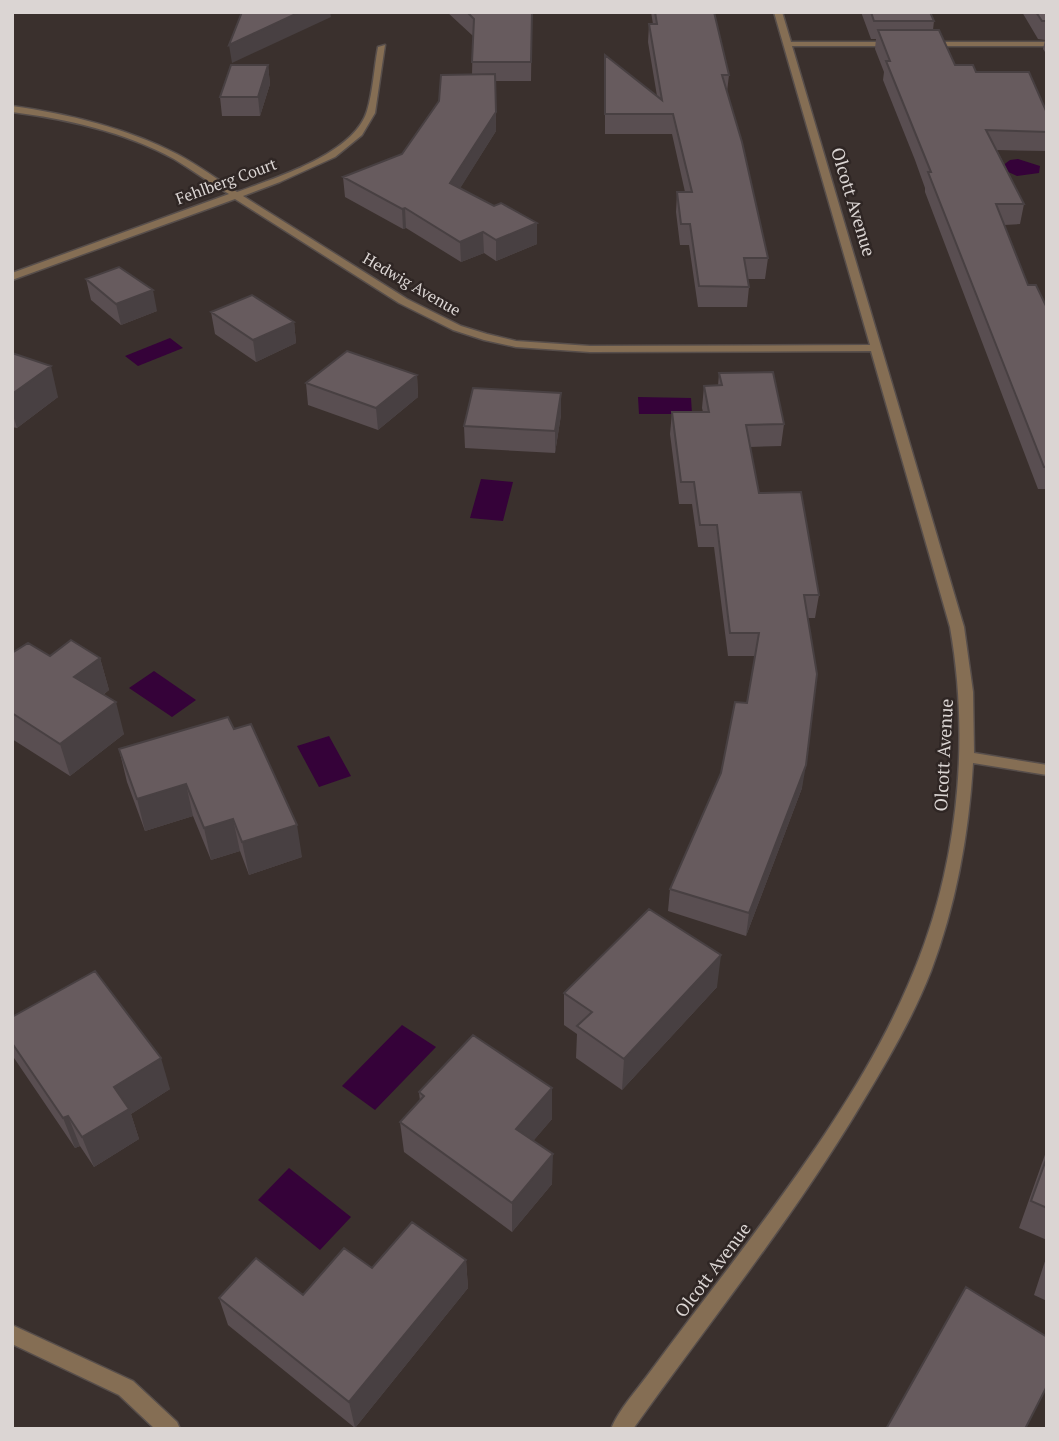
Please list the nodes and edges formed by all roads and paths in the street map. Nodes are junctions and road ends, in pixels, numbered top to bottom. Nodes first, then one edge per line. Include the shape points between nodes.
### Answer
1 (778, 12) edge
2 (786, 44) junction
3 (909, 44) edge
4 (923, 44) edge
5 (1047, 44) edge
6 (382, 47) dead end
7 (12, 109) edge
8 (236, 194) junction
9 (12, 277) edge
10 (876, 348) junction
11 (967, 757) junction
12 (1047, 769) edge
13 (12, 1334) edge
14 (170, 1429) edge
15 (621, 1429) edge

1 - 2 street, Olcott Avenue
2 - 3 street
2 - 10 street, Olcott Avenue
4 - 5 street
6 - 8 street, Fehlberg Court via 372,113 359,133 318,163
7 - 8 street, Hedwig Avenue via 80,120 121,133 176,157
8 - 9 street, Fehlberg Court
8 - 10 street, Hedwig Avenue via 403,301 484,338 590,349
10 - 11 street, Olcott Avenue via 957,627 965,664
11 - 12 street
11 - 15 street, Olcott Avenue via 949,885 907,1008 809,1173
13 - 14 street via 127,1388

